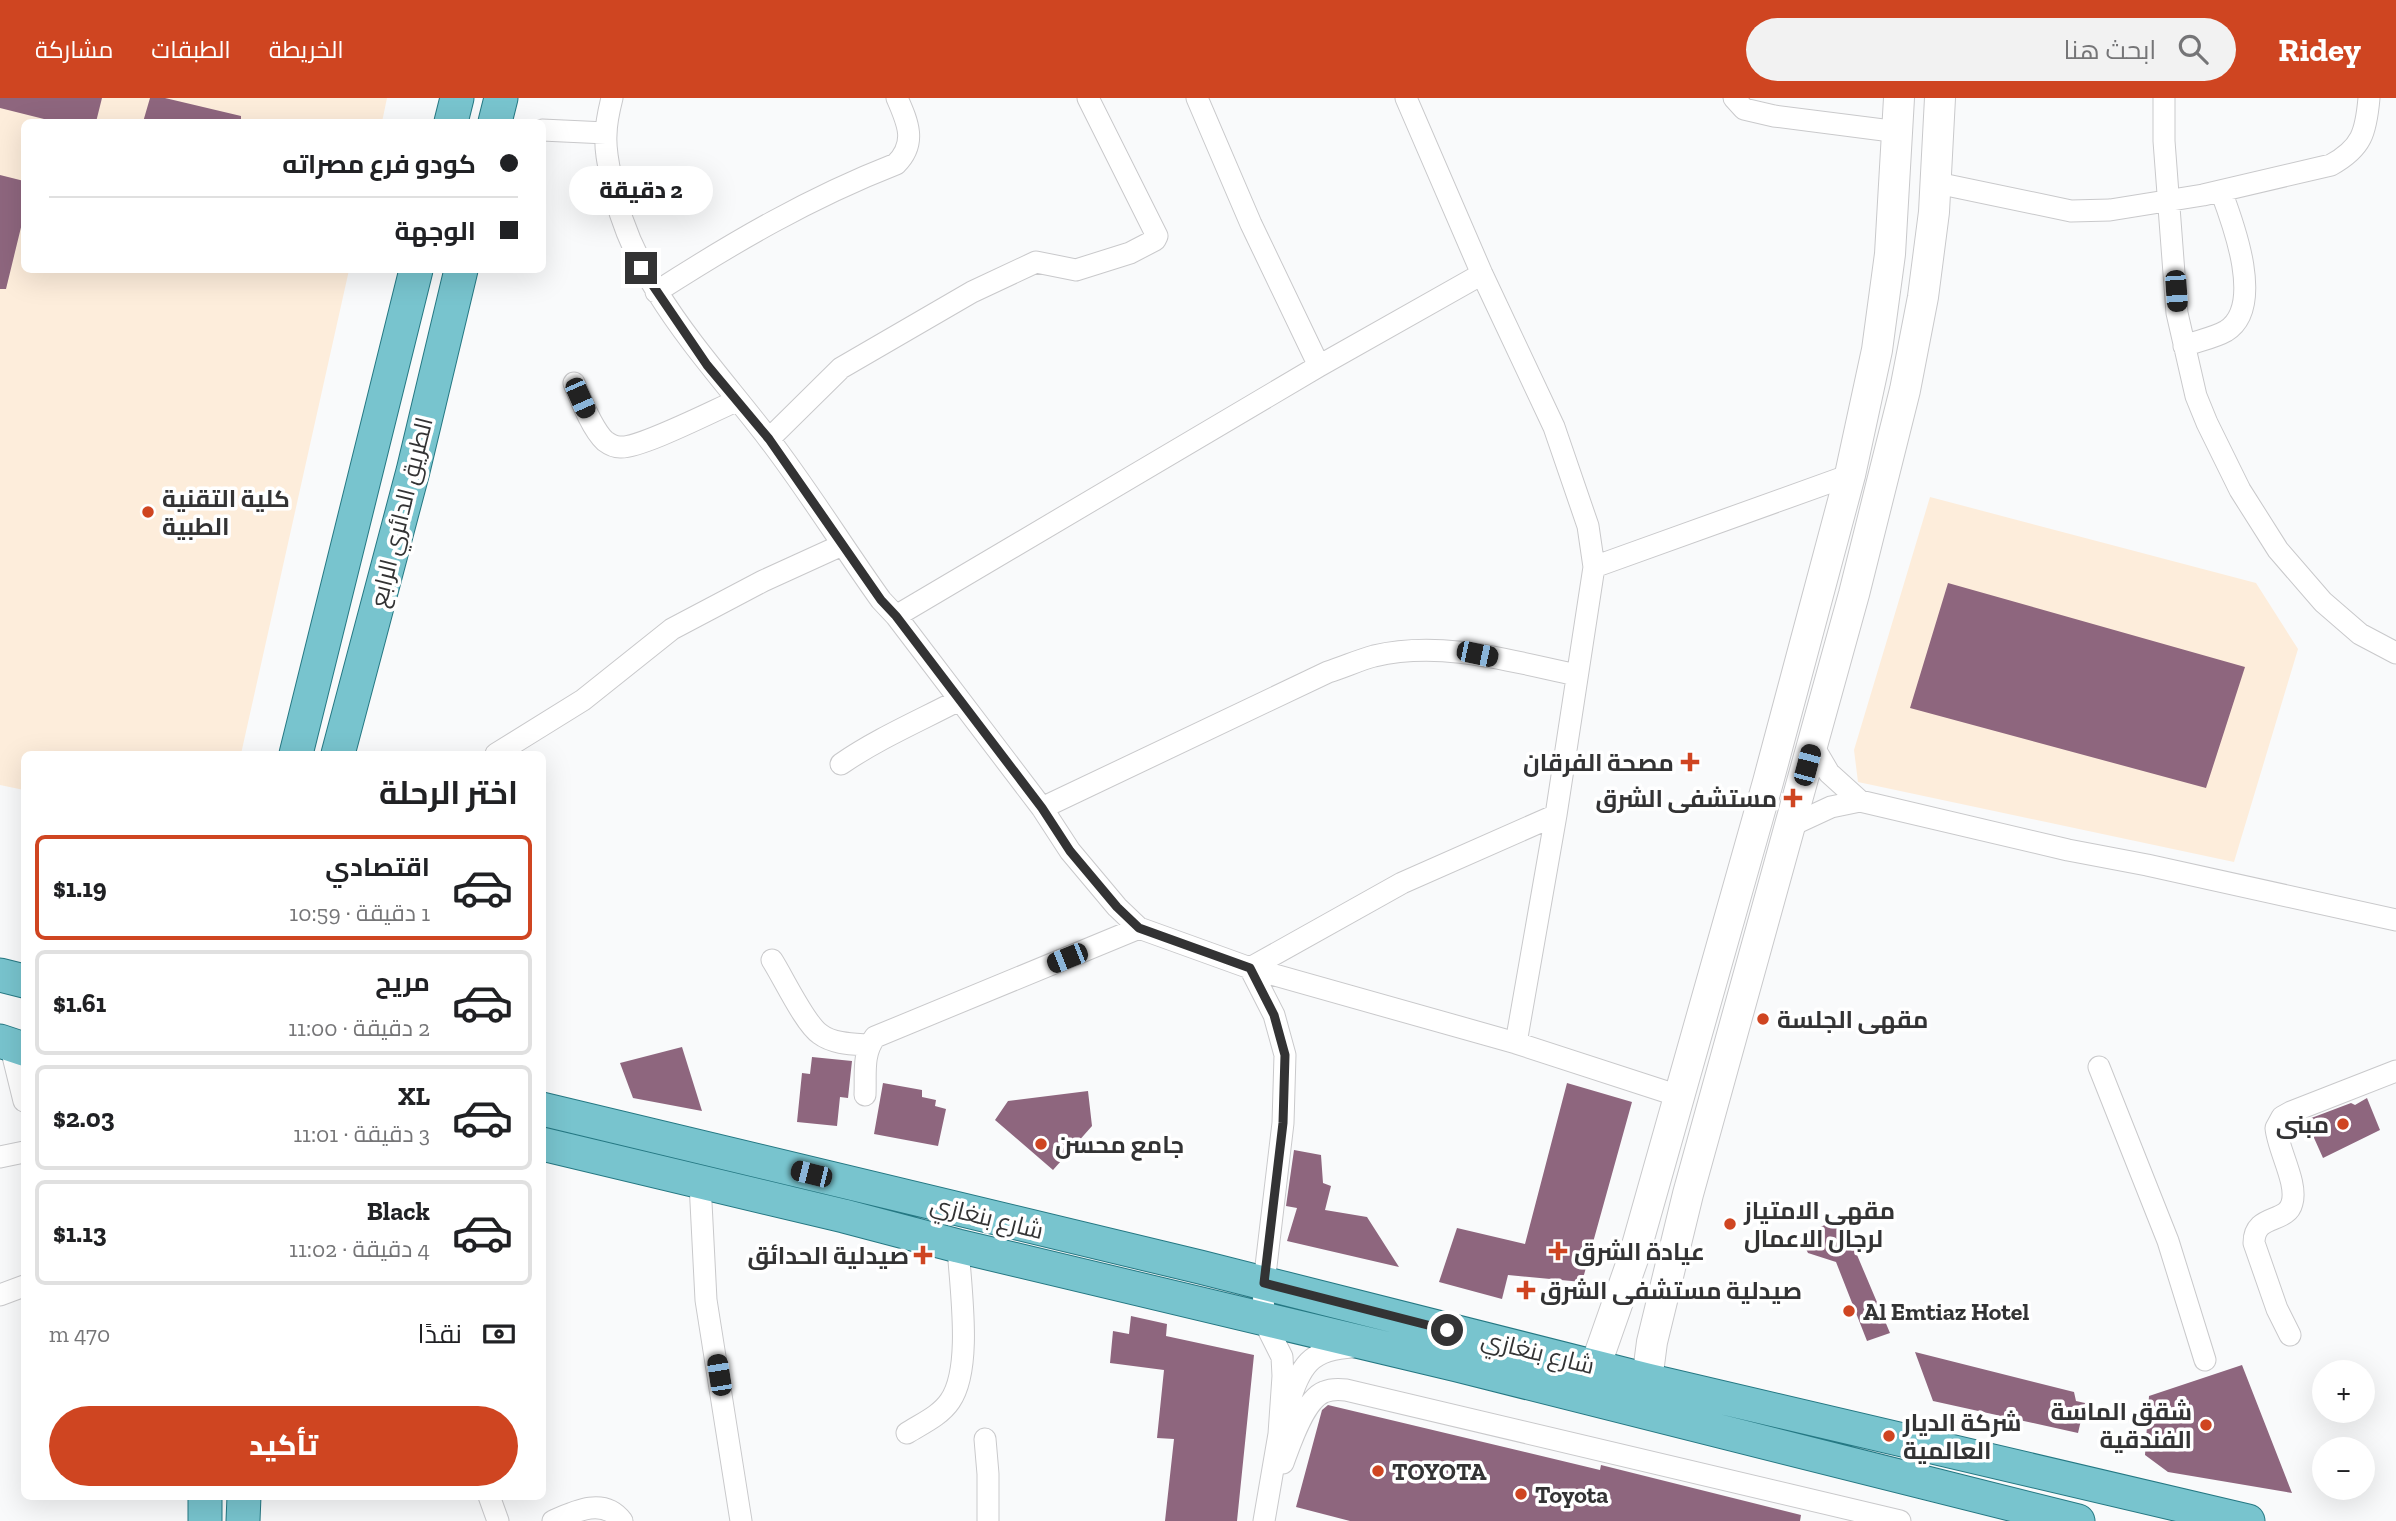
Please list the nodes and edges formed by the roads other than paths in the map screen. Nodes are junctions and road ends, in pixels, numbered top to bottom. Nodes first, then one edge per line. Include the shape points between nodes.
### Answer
1 (457, 98) edge
2 (501, 98) edge
3 (612, 98) edge
4 (897, 98) edge
5 (1088, 98) edge
6 (1197, 98) edge
7 (1406, 98) edge
8 (1734, 98) edge
9 (1899, 98) edge
10 (1940, 98) edge
11 (2164, 98) edge
12 (2369, 98) edge
13 (453, 119) edge
14 (496, 119) edge
15 (546, 130) edge
16 (1899, 132) junction
17 (606, 133) junction
18 (1937, 183) junction
19 (2221, 191) junction
20 (2170, 200) junction
21 (415, 273) edge
22 (460, 273) edge
23 (1482, 274) junction
24 (656, 292) junction
25 (2184, 346) junction
26 (1319, 366) junction
27 (574, 383) dead end
28 (736, 401) junction
29 (769, 439) junction
30 (1850, 475) junction
31 (842, 545) junction
32 (1594, 567) junction
33 (896, 616) junction
34 (2396, 653) edge
35 (1577, 675) junction
36 (958, 700) junction
37 (1812, 744) junction
38 (297, 751) edge
39 (339, 751) edge
40 (501, 751) edge
41 (841, 764) dead end
42 (1860, 802) junction
43 (1042, 808) junction
44 (1556, 815) junction
45 (1790, 826) junction
46 (2396, 920) edge
47 (1139, 928) junction
48 (772, 960) dead end
49 (1250, 968) junction
50 (0, 975) edge
51 (21, 980) edge
52 (1517, 1043) junction
53 (11, 1045) edge
54 (868, 1045) junction
55 (2099, 1067) dead end
56 (2396, 1072) edge
57 (21, 1088) edge
58 (865, 1095) dead end
59 (1679, 1096) junction
60 (546, 1110) edge
61 (546, 1145) edge
62 (21, 1153) edge
63 (0, 1157) edge
64 (701, 1183) junction
65 (958, 1246) junction
66 (1264, 1283) junction
67 (1623, 1286) junction
68 (21, 1287) edge
69 (0, 1295) edge
70 (1663, 1296) junction
71 (1263, 1319) junction
72 (2290, 1335) dead end
73 (1373, 1346) junction
74 (2205, 1360) dead end
75 (1595, 1367) junction
76 (1647, 1380) junction
77 (907, 1433) dead end
78 (1279, 1434) junction
79 (985, 1439) dead end
80 (205, 1500) edge
81 (244, 1500) edge
82 (490, 1500) edge
83 (1265, 1518) edge
84 (205, 1521) edge
85 (243, 1521) edge
86 (498, 1521) edge
87 (553, 1521) edge
88 (622, 1521) edge
89 (741, 1521) edge
90 (988, 1521) edge
91 (1900, 1521) edge
92 (2078, 1521) edge
93 (2248, 1521) edge

1 - 13 main road
2 - 14 main road
3 - 17 street
4 - 24 street via 910,141 896,164 806,203
5 - 29 street via 1157,236 1155,240 1076,270 1036,262 972,292 841,368
6 - 26 street
7 - 23 street
8 - 16 street via 1744,109 1774,116
9 - 16 main road
10 - 18 main road
11 - 20 street
12 - 19 street via 2365,130 2349,155 2330,165
15 - 17 street
16 - 30 main road via 1877,350
17 - 24 street via 622,225
18 - 20 street via 2071,211
18 - 37 main road via 1923,297 1905,390
19 - 20 street
19 - 25 street via 2237,233 2245,300 2227,331
20 - 25 street via 2177,313
21 - 38 main road, الطريق الدائري الرابع
22 - 39 main road, الطريق الدائري الرابع
23 - 26 street
23 - 32 street via 1554,426 1588,526
24 - 28 street
25 - 34 street via 2207,423 2240,490 2278,550 2323,602 2360,634
26 - 33 street
27 - 28 street via 604,440 622,448
28 - 29 street
29 - 31 street
30 - 32 street
30 - 59 main road
31 - 33 street
31 - 40 street via 672,629 583,700
32 - 35 street
33 - 36 street
35 - 43 street via 1437,649 1374,656 1328,672
35 - 44 street
36 - 41 street
36 - 43 street
37 - 42 street via 1829,772
37 - 45 main road
42 - 45 street via 1832,807
42 - 46 street
43 - 47 street via 1070,851
44 - 49 street via 1402,883
44 - 52 street
45 - 70 main road
47 - 49 street
47 - 54 street via 875,1037
48 - 54 street via 821,1035
49 - 52 street
49 - 66 street via 1274,1015 1285,1055 1283,1123
50 - 51 main road
52 - 59 street
53 - 57 street
54 - 58 street
55 - 74 street via 2168,1241
56 - 72 street via 2282,1116 2276,1128 2294,1199 2288,1211 2259,1226 2254,1243
59 - 67 main road
60 - 66 main road, شارع بنغازي
61 - 64 main road, شارع بنغازي
62 - 63 street
64 - 65 main road, شارع بنغازي
64 - 89 street via 706,1300
65 - 71 main road, شارع بنغازي
65 - 77 street via 963,1335 957,1387 938,1414
66 - 71 street
66 - 75 main road, شارع بنغازي
67 - 70 main road
67 - 75 main road
68 - 69 street
70 - 76 main road
71 - 73 main road, شارع بنغازي
71 - 78 street via 1282,1357
73 - 78 street via 1336,1348 1306,1363
73 - 92 main road, شارع بنغازي
75 - 76 main road, شارع بنغازي
76 - 93 main road, شارع بنغازي
78 - 83 street
79 - 90 street
80 - 84 main road
81 - 85 main road
82 - 86 street
83 - 91 street via 1304,1414 1315,1397 1334,1389
87 - 88 street via 592,1507

